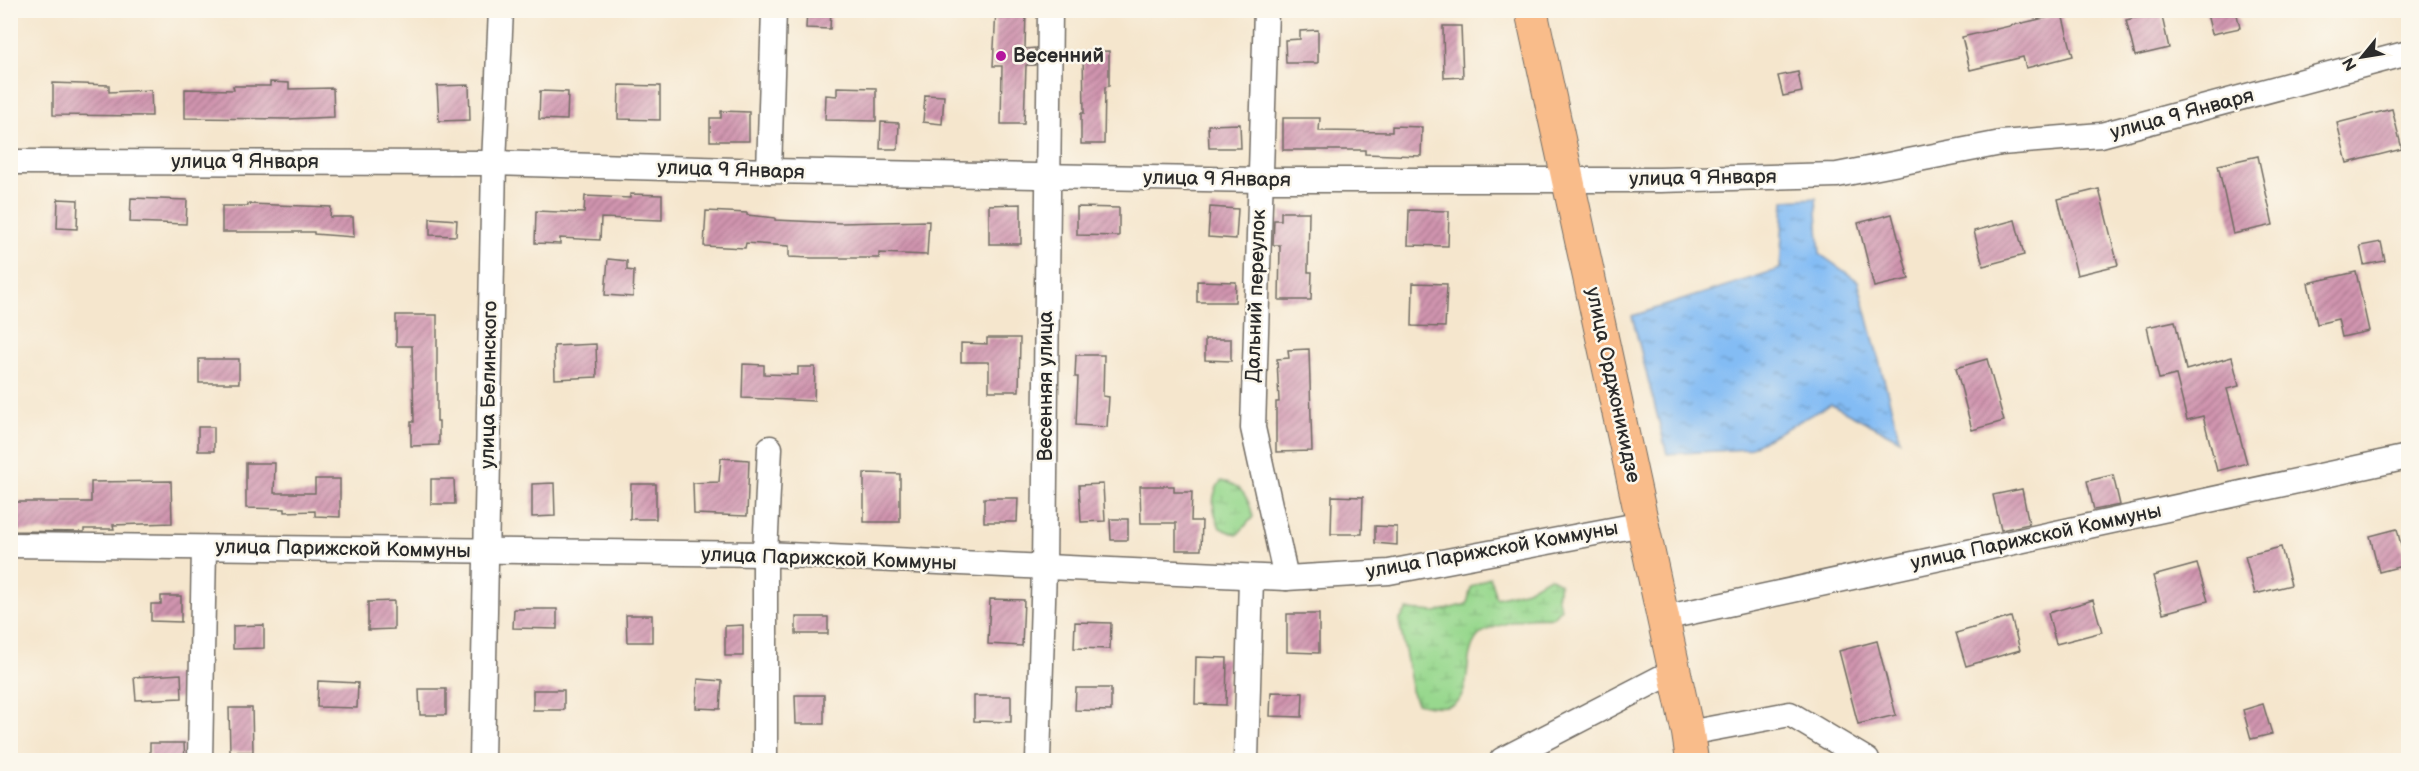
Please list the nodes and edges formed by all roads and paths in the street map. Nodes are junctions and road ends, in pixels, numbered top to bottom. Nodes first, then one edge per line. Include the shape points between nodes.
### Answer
1 (501, 10) edge
2 (774, 10) edge
3 (1050, 10) edge
4 (1266, 10) edge
5 (1531, 10) edge
6 (2409, 53) edge
7 (10, 162) edge
8 (494, 163) junction
9 (769, 171) junction
10 (1048, 177) junction
11 (1569, 178) junction
12 (1259, 180) junction
13 (770, 448) dead end
14 (2409, 457) edge
15 (1643, 524) junction
16 (10, 545) edge
17 (204, 548) junction
18 (485, 551) junction
19 (765, 554) junction
20 (1044, 568) junction
21 (1251, 578) junction
22 (1286, 578) junction
23 (1663, 618) junction
24 (1674, 671) junction
25 (1690, 747) edge
26 (200, 760) edge
27 (482, 760) edge
28 (765, 760) edge
29 (1038, 760) edge
30 (1246, 760) edge
31 (1502, 760) edge
32 (1867, 760) edge

1 - 8 street, улица Белинского
2 - 9 street
3 - 10 street, Весенняя улица
4 - 12 street, Дальний переулок
5 - 11 main road, улица Орджоникидзе
6 - 11 street, улица 9 Января via 2101,135 2001,143 1837,176
7 - 8 street, улица 9 Января
8 - 9 street, улица 9 Января
8 - 18 street, улица Белинского
9 - 10 street, улица 9 Января
10 - 12 street, улица 9 Января
10 - 20 street, Весенняя улица
11 - 12 street, улица 9 Января
11 - 15 main road, улица Орджоникидзе
12 - 22 street, Дальний переулок via 1253,428
13 - 19 street
14 - 23 street, улица Парижской Коммуны
15 - 22 street, улица Парижской Коммуны via 1389,572
15 - 23 main road, улица Орджоникидзе
16 - 17 street, улица Парижской Коммуны
17 - 18 street, улица Парижской Коммуны
17 - 26 street
18 - 19 street, улица Парижской Коммуны
18 - 27 street, улица Белинского
19 - 20 street, улица Парижской Коммуны
19 - 28 street
20 - 21 street, улица Парижской Коммуны
20 - 29 street, Весенняя улица
21 - 22 street, улица Парижской Коммуны
21 - 30 street
23 - 24 main road, улица Орджоникидзе
24 - 25 main road, улица Орджоникидзе
24 - 31 street
25 - 32 street via 1790,714

